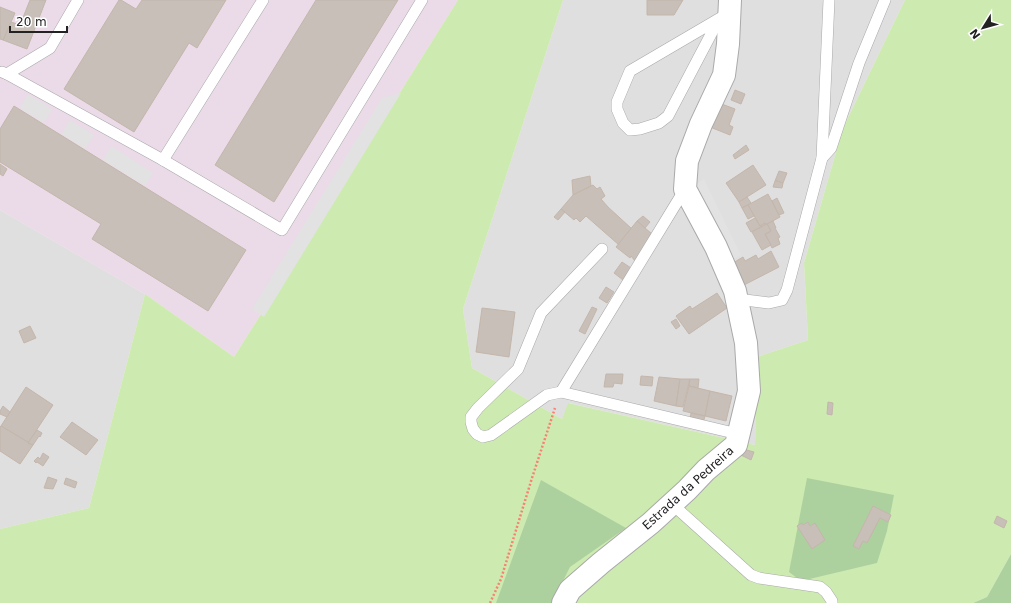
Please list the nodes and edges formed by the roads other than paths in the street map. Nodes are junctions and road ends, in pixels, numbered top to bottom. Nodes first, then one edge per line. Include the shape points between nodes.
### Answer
1 (78, 0) edge
2 (263, 0) edge
3 (422, 0) edge
4 (828, 0) edge
5 (885, 0) edge
6 (726, 10) edge
7 (3, 73) edge
8 (822, 158) junction
9 (163, 160) junction
10 (685, 189) junction
11 (602, 249) dead end
12 (737, 299) junction
13 (561, 392) junction
14 (738, 434) junction
15 (672, 504) junction
16 (563, 603) edge
17 (832, 603) edge

1 - 7 lane via 50,48
2 - 9 lane
3 - 9 lane via 282,230
4 - 8 lane
5 - 8 lane via 859,63 831,148
6 - 6 lane via 630,70 617,102 623,123 630,130 659,123 668,116
6 - 10 street via 728,44 724,75 687,161
7 - 9 lane
8 - 12 lane via 787,290 782,300 769,303
10 - 12 street, Estrada da Pedreira via 716,247
10 - 13 lane
11 - 13 lane via 541,313 518,369 478,408 472,417 473,430 483,437 491,435 547,395
12 - 14 street, Estrada da Pedreira via 746,343 749,391
13 - 14 lane
14 - 15 street, Estrada da Pedreira via 736,445
15 - 16 street, Estrada da Pedreira via 570,590
15 - 17 lane via 751,575 820,587

